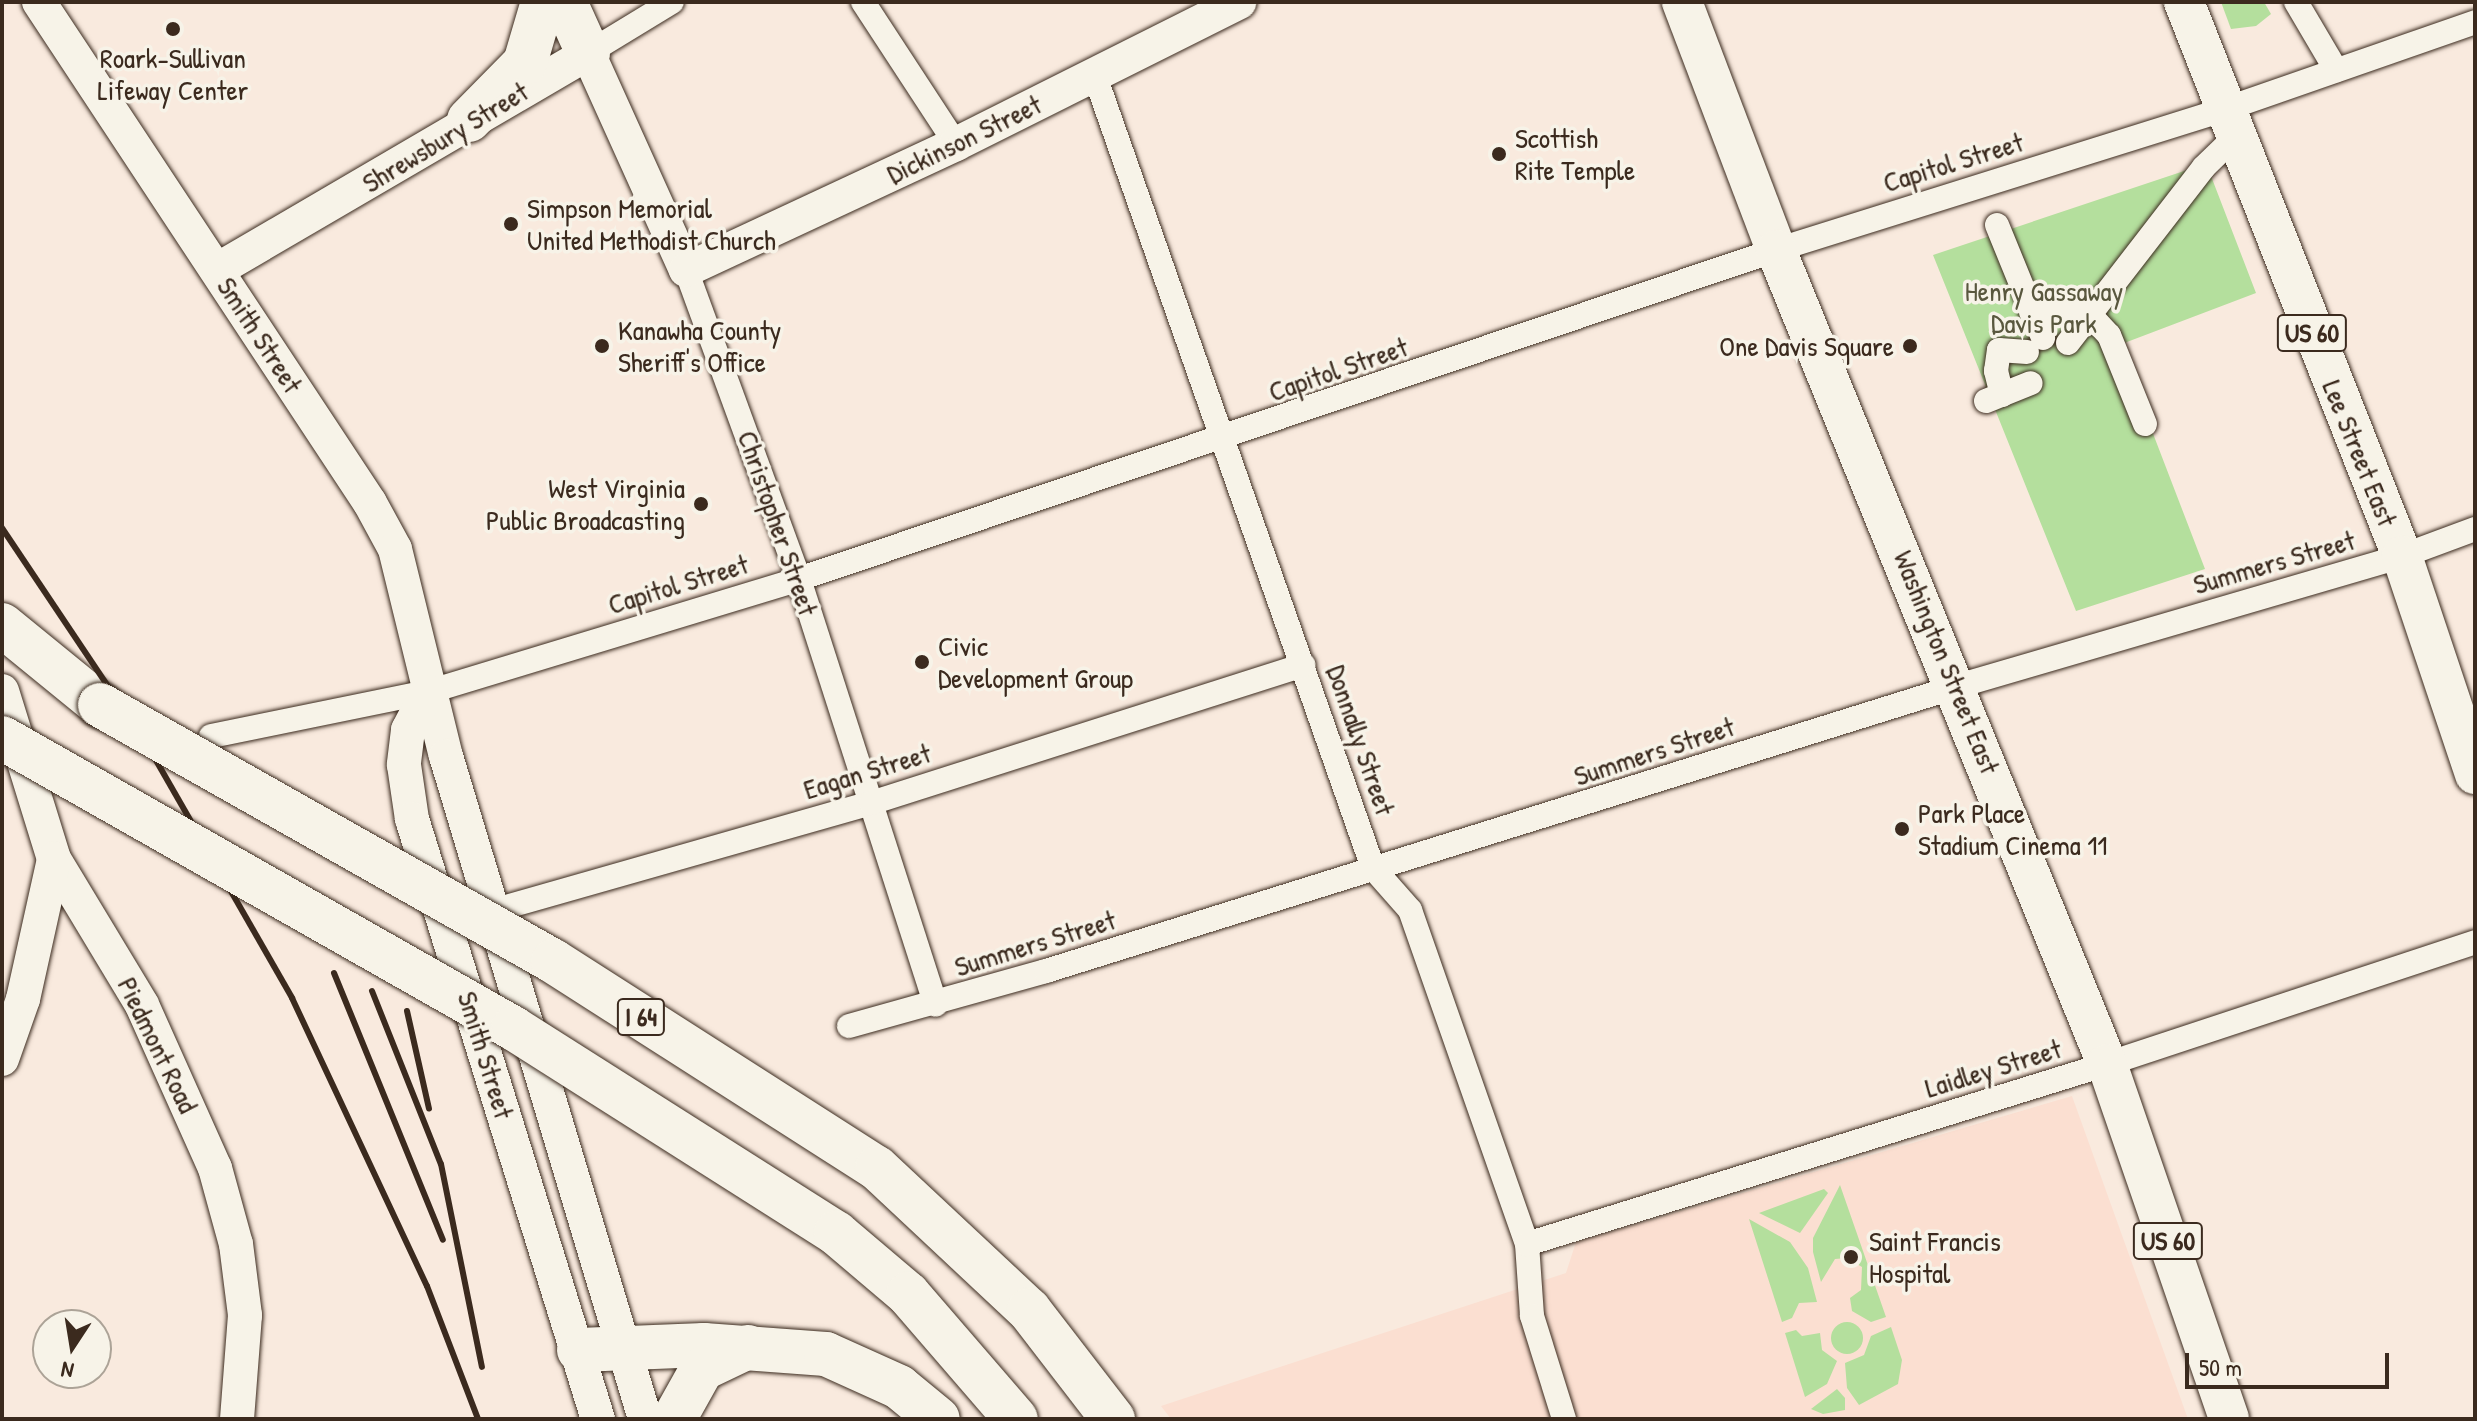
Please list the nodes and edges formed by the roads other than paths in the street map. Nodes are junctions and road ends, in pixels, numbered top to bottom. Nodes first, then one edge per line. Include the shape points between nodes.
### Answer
1 (39, 2) edge
2 (543, 2) edge
3 (565, 2) edge
4 (672, 2) edge
5 (863, 2) edge
6 (1239, 2) edge
7 (1682, 2) edge
8 (2184, 2) edge
9 (2296, 2) edge
10 (2475, 22) edge
11 (588, 53) junction
12 (2336, 70) junction
13 (1095, 76) junction
14 (469, 120) junction
15 (2228, 124) junction
16 (956, 144) junction
17 (1997, 225) dead end
18 (1776, 250) junction
19 (217, 270) junction
20 (686, 270) junction
21 (2031, 312) junction
22 (2089, 316) junction
23 (2068, 343) dead end
24 (2031, 383) dead end
25 (2145, 424) dead end
26 (1220, 440) junction
27 (2475, 529) edge
28 (2402, 556) junction
29 (799, 579) junction
30 (2, 625) edge
31 (2, 655) edge
32 (1303, 665) junction
33 (1958, 686) junction
34 (2, 691) edge
35 (428, 692) junction
36 (100, 705) junction
37 (211, 736) dead end
38 (2, 738) edge
39 (2, 760) edge
40 (2475, 774) edge
41 (871, 803) junction
42 (131, 807) junction
43 (54, 859) junction
44 (1373, 868) junction
45 (491, 912) junction
46 (445, 923) junction
47 (2475, 942) edge
48 (936, 1005) junction
49 (849, 1026) dead end
50 (2, 1059) edge
51 (2107, 1064) junction
52 (1527, 1244) junction
53 (622, 1345) junction
54 (751, 1346) junction
55 (579, 1350) junction
56 (237, 1419) edge
57 (598, 1419) edge
58 (645, 1419) edge
59 (674, 1419) edge
60 (938, 1419) edge
61 (1016, 1419) edge
62 (1113, 1419) edge
63 (1564, 1419) edge
64 (2229, 1419) edge

1 - 19 street, Smith Street
2 - 14 highway via 525,63
3 - 11 highway
4 - 11 street, Shrewsbury Street
5 - 16 street
6 - 13 street, Dickinson Street
7 - 18 main road, Washington Street East / US 60
8 - 15 main road, Lee Street East / US 60
9 - 12 street
10 - 12 street, Capitol Street
11 - 14 street, Shrewsbury Street
11 - 20 street, Christopher Street
12 - 15 street, Capitol Street
13 - 16 street, Dickinson Street
13 - 26 street, Donnally Street
14 - 19 street, Shrewsbury Street
15 - 18 street, Capitol Street
15 - 22 street via 2204,167
15 - 28 main road, Lee Street East / US 60
16 - 20 street, Dickinson Street
17 - 21 street
18 - 26 street, Capitol Street
18 - 33 main road, Washington Street East / US 60
19 - 35 street, Smith Street via 395,549
20 - 29 street, Christopher Street
21 - 22 street via 2057,308
21 - 24 street via 2035,345 1999,350 1994,398
22 - 23 street
22 - 25 street via 2109,335
26 - 29 street, Capitol Street
26 - 32 street, Donnally Street
27 - 28 street, Summers Street
28 - 33 street, Summers Street
28 - 40 main road, Lee Street East / US 60
29 - 35 street, Capitol Street
29 - 41 street, Christopher Street
30 - 36 highway
31 - 36 highway, I 64
32 - 41 street, Eagan Street
32 - 44 street, Donnally Street
33 - 44 street, Summers Street
33 - 51 main road, Washington Street East / US 60
34 - 43 street, Piedmont Road
35 - 37 street, Capitol Street
35 - 45 street, Smith Street
35 - 46 street, Smith Street via 408,730 404,765 412,819
36 - 62 highway, I 64, bridge via 553,961 877,1168 1029,1310
38 - 42 highway, bridge
39 - 42 highway, bridge via 41,779
41 - 45 street, Eagan Street
41 - 48 street, Christopher Street
42 - 61 highway, bridge via 513,1028 836,1233 908,1294
43 - 50 street via 23,999
43 - 56 street, Piedmont Road via 142,1005 215,1168 236,1244 245,1315
44 - 48 street, Summers Street
44 - 52 street, Donnally Street via 1410,910
45 - 46 street, Eagan Street
45 - 53 street, Smith Street
46 - 55 street, Smith Street
47 - 51 street, Laidley Street
48 - 49 street, Summers Street
51 - 52 street, Laidley Street
51 - 64 main road, Washington Street East / US 60
52 - 63 street, Donnally Street via 1532,1316
53 - 54 highway
53 - 55 highway
53 - 58 street, Smith Street
54 - 59 highway via 702,1369
54 - 60 highway via 826,1354 864,1367
55 - 57 street, Smith Street

